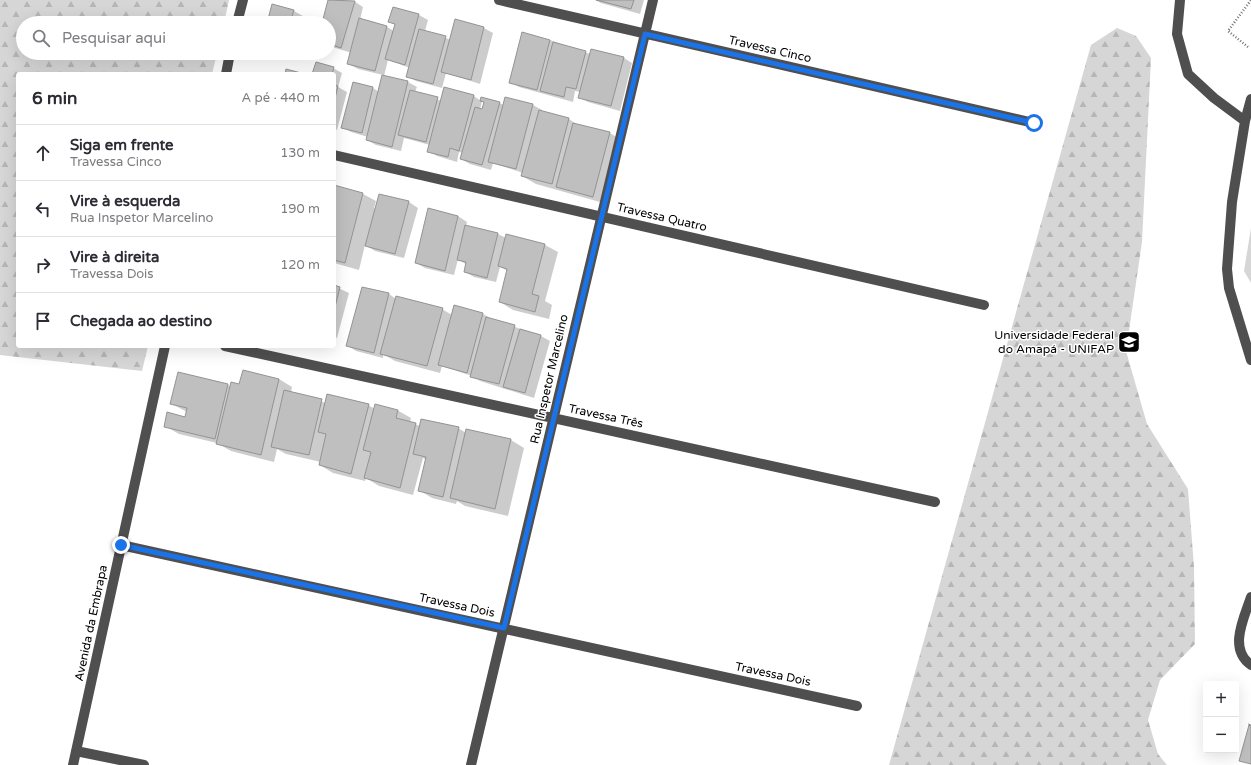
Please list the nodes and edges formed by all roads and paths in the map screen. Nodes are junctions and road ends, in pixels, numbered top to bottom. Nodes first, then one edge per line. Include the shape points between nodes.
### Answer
1 (243, 0) edge
2 (499, 0) edge
3 (652, 0) edge
4 (1180, 0) edge
5 (1251, 0) edge
6 (240, 16) edge
7 (645, 34) junction
8 (1248, 47) dead end
9 (229, 60) edge
10 (226, 72) edge
11 (1251, 99) edge
12 (1245, 121) junction
13 (1034, 123) dead end
14 (336, 155) edge
15 (601, 217) junction
16 (984, 305) dead end
17 (165, 348) edge
18 (234, 348) edge
19 (1251, 360) edge
20 (553, 418) junction
21 (935, 502) dead end
22 (121, 545) junction
23 (1251, 597) edge
24 (504, 628) junction
25 (1251, 665) edge
26 (857, 706) dead end
27 (76, 751) junction
28 (73, 765) edge
29 (144, 765) edge
30 (471, 765) edge

1 - 6 street
2 - 7 street, Travessa Cinco
3 - 7 street, Rua Inspetor Marcelino
4 - 12 street via 1177,34 1188,74
5 - 8 path via 1228,31
7 - 13 street, Travessa Cinco
7 - 15 street, Rua Inspetor Marcelino
9 - 10 street
11 - 12 street
12 - 19 street via 1232,202 1227,269
14 - 15 street, Travessa Quatro
15 - 16 street, Travessa Quatro
15 - 20 street, Rua Inspetor Marcelino
17 - 22 street, Avenida da Embrapa
18 - 20 street, Travessa Três
20 - 21 street, Travessa Três
20 - 24 street, Rua Inspetor Marcelino
22 - 24 street, Travessa Dois
22 - 27 street, Avenida da Embrapa
23 - 25 street via 1239,634 1239,647
24 - 26 street, Travessa Dois
24 - 30 street, Rua Inspetor Marcelino
27 - 28 street, Avenida da Embrapa
27 - 29 street

